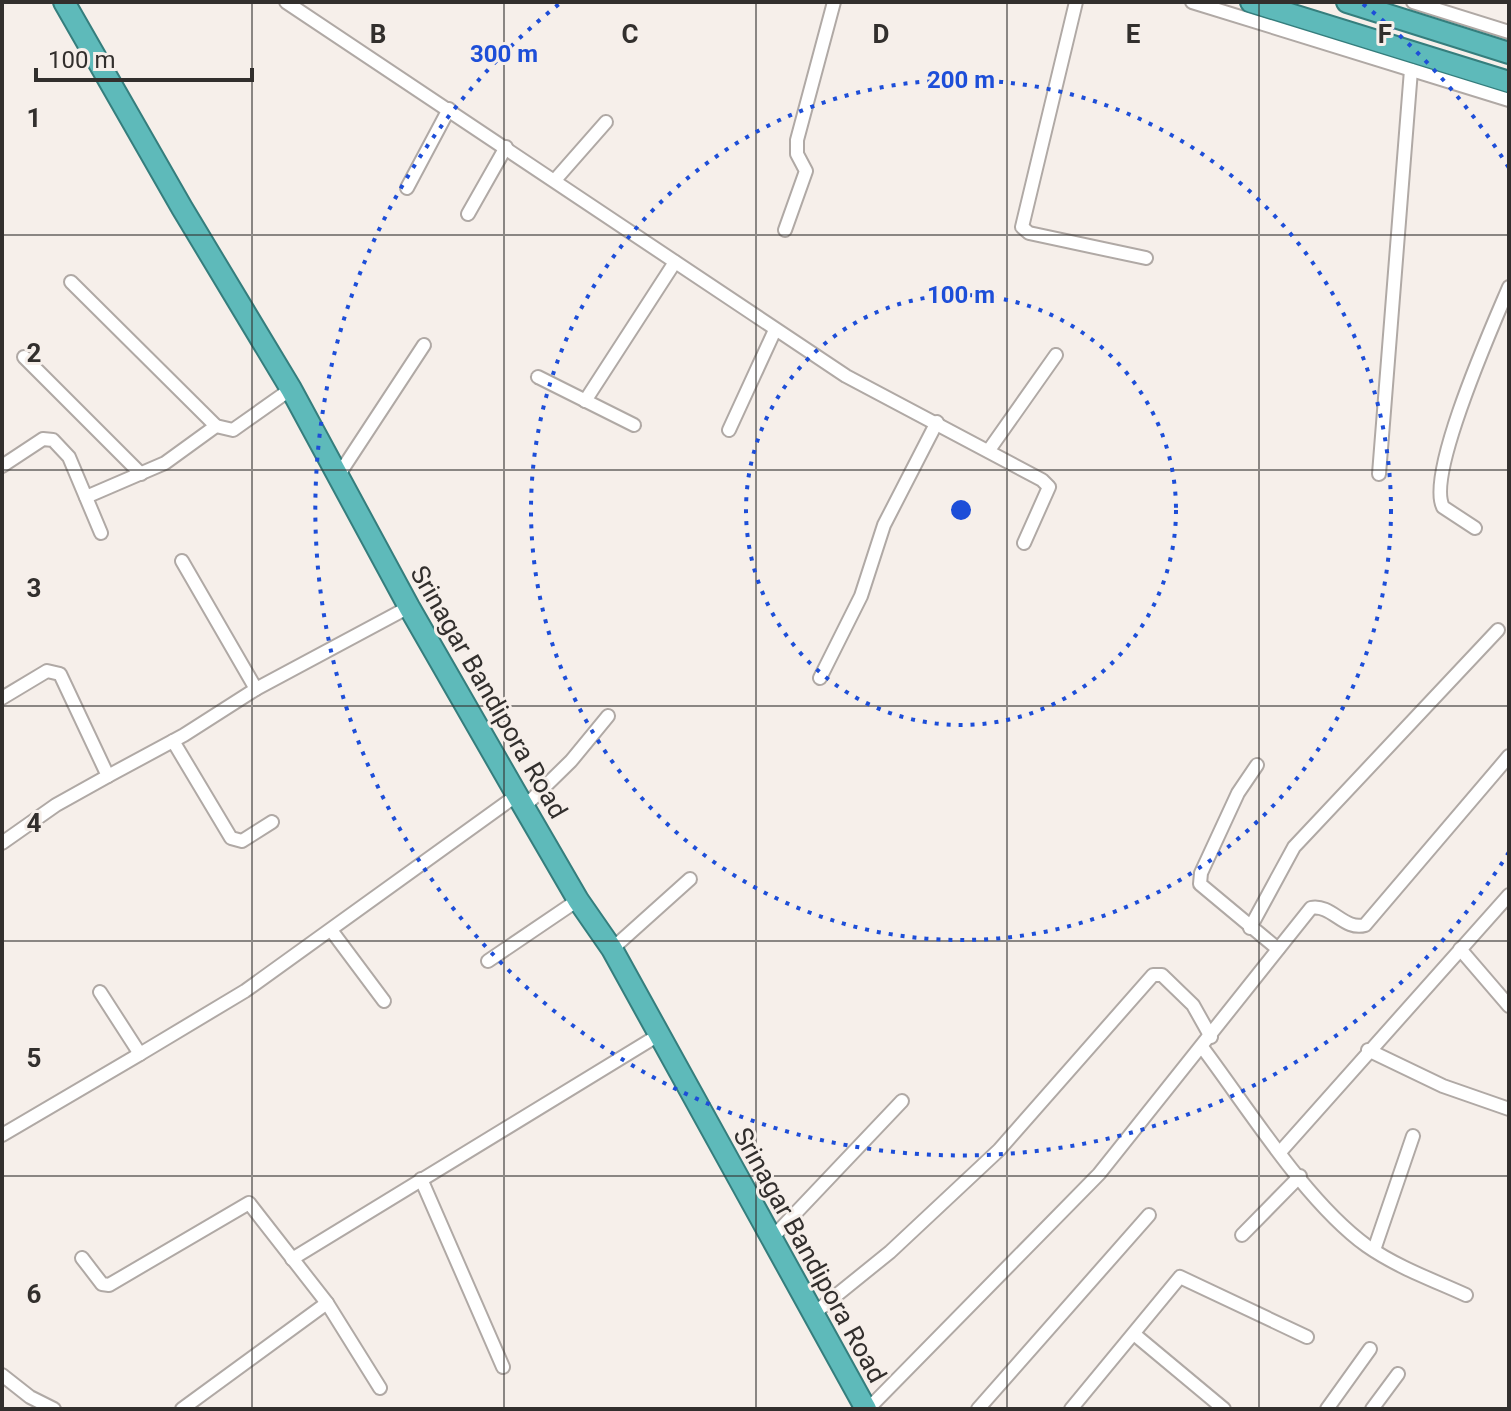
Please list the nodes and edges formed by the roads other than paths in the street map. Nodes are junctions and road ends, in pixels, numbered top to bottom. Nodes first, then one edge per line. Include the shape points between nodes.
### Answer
1 (64, 2) edge
2 (286, 2) edge
3 (834, 2) edge
4 (1076, 2) edge
5 (1192, 2) edge
6 (1251, 2) edge
7 (1347, 2) edge
8 (1413, 2) edge
9 (1509, 32) edge
10 (1509, 53) edge
11 (1411, 70) junction
12 (1509, 82) edge
13 (1509, 100) edge
14 (449, 109) junction
15 (606, 122) dead end
16 (506, 147) junction
17 (555, 180) junction
18 (407, 188) dead end
19 (468, 214) dead end
20 (785, 230) dead end
21 (1146, 258) dead end
22 (675, 262) junction
23 (71, 282) dead end
24 (1509, 287) edge
25 (775, 330) junction
26 (424, 345) dead end
27 (1056, 355) dead end
28 (24, 357) dead end
29 (538, 377) dead end
30 (291, 389) junction
31 (585, 401) junction
32 (937, 422) junction
33 (634, 425) dead end
34 (216, 426) junction
35 (729, 430) dead end
36 (989, 450) junction
37 (3, 465) edge
38 (141, 474) junction
39 (1379, 474) dead end
40 (338, 476) junction
41 (86, 497) junction
42 (1475, 528) dead end
43 (101, 533) dead end
44 (1024, 543) dead end
45 (182, 561) dead end
46 (409, 607) junction
47 (1498, 630) dead end
48 (820, 678) dead end
49 (256, 689) junction
50 (2, 698) edge
51 (608, 716) dead end
52 (173, 741) junction
53 (1509, 756) edge
54 (1257, 765) dead end
55 (108, 776) junction
56 (521, 801) junction
57 (272, 822) dead end
58 (2, 843) edge
59 (690, 879) dead end
60 (1509, 895) edge
61 (578, 900) junction
62 (1250, 928) junction
63 (331, 930) junction
64 (612, 949) junction
65 (1278, 949) junction
66 (1460, 949) junction
67 (488, 961) dead end
68 (100, 992) dead end
69 (384, 1001) dead end
70 (1509, 1006) edge
71 (657, 1036) junction
72 (1207, 1042) junction
73 (1368, 1050) junction
74 (140, 1054) junction
75 (902, 1101) dead end
76 (1509, 1109) edge
77 (2, 1135) edge
78 (1413, 1136) dead end
79 (1281, 1151) junction
80 (1300, 1176) junction
81 (421, 1179) junction
82 (1149, 1215) dead end
83 (1242, 1235) dead end
84 (771, 1239) junction
85 (1374, 1250) junction
86 (82, 1258) dead end
87 (292, 1259) junction
88 (1466, 1295) dead end
89 (327, 1303) junction
90 (812, 1315) junction
91 (1134, 1334) junction
92 (1307, 1337) dead end
93 (1370, 1349) dead end
94 (503, 1367) dead end
95 (1398, 1374) dead end
96 (2, 1375) edge
97 (380, 1388) dead end
98 (54, 1409) edge
99 (182, 1409) edge
100 (867, 1409) edge
101 (978, 1409) edge
102 (1071, 1409) edge
103 (1224, 1409) edge
104 (1327, 1409) edge
105 (1372, 1409) edge

1 - 30 highway, Srinagar Bandipora Road
2 - 14 street
3 - 20 street via 797,140 806,171
4 - 21 street via 1022,227 1029,233
5 - 11 street
6 - 12 highway
7 - 10 highway
8 - 9 street
11 - 13 street
11 - 39 street
14 - 16 street
14 - 18 street
15 - 17 street
16 - 17 street
16 - 19 street
17 - 22 street
22 - 25 street
22 - 31 street
23 - 34 street
24 - 42 street via 1466,390 1440,485 1443,507
25 - 32 street via 846,376
25 - 35 street
26 - 40 street
27 - 36 street
28 - 38 street
29 - 31 street
30 - 34 street via 233,430
30 - 40 highway, Srinagar Bandipora Road
31 - 33 street
32 - 36 street
32 - 48 street via 884,525 861,596
34 - 38 street
36 - 44 street via 1049,487
37 - 41 street via 50,438 69,457
38 - 41 street
40 - 46 highway, Srinagar Bandipora Road
41 - 43 street
45 - 49 street
46 - 49 street
46 - 56 highway, Srinagar Bandipora Road
47 - 62 street via 1294,847
49 - 52 street
50 - 55 street via 47,671 60,674
51 - 56 street via 571,761
52 - 55 street
52 - 57 street via 231,838 242,841
53 - 65 street via 1365,925 1353,926 1315,906
54 - 62 street via 1238,793 1200,879 1205,890
55 - 58 street
56 - 61 highway, Srinagar Bandipora Road
56 - 63 street
59 - 64 street
60 - 66 street
61 - 64 highway, Srinagar Bandipora Road
61 - 67 street
62 - 65 street
63 - 69 street
63 - 74 street via 245,991
64 - 71 highway, Srinagar Bandipora Road
65 - 72 street
66 - 70 street
66 - 73 street
68 - 74 street
71 - 81 street
71 - 84 highway, Srinagar Bandipora Road
72 - 79 street
72 - 90 street via 1188,1000 1162,975 1153,975 999,1150 890,1252
72 - 100 street via 1099,1174
73 - 76 street via 1455,1091
73 - 79 street
74 - 77 street
75 - 84 street
78 - 85 street
79 - 80 street
80 - 83 street
80 - 85 street
81 - 87 street
81 - 94 street
82 - 101 street
84 - 90 highway, Srinagar Bandipora Road
85 - 88 street
86 - 87 street via 102,1284 109,1285 249,1203
87 - 89 street
89 - 97 street
89 - 99 street
90 - 100 highway, Srinagar Bandipora Road
91 - 92 street via 1173,1282 1185,1277
91 - 102 street
91 - 103 street
93 - 104 street
95 - 105 street
96 - 98 street

